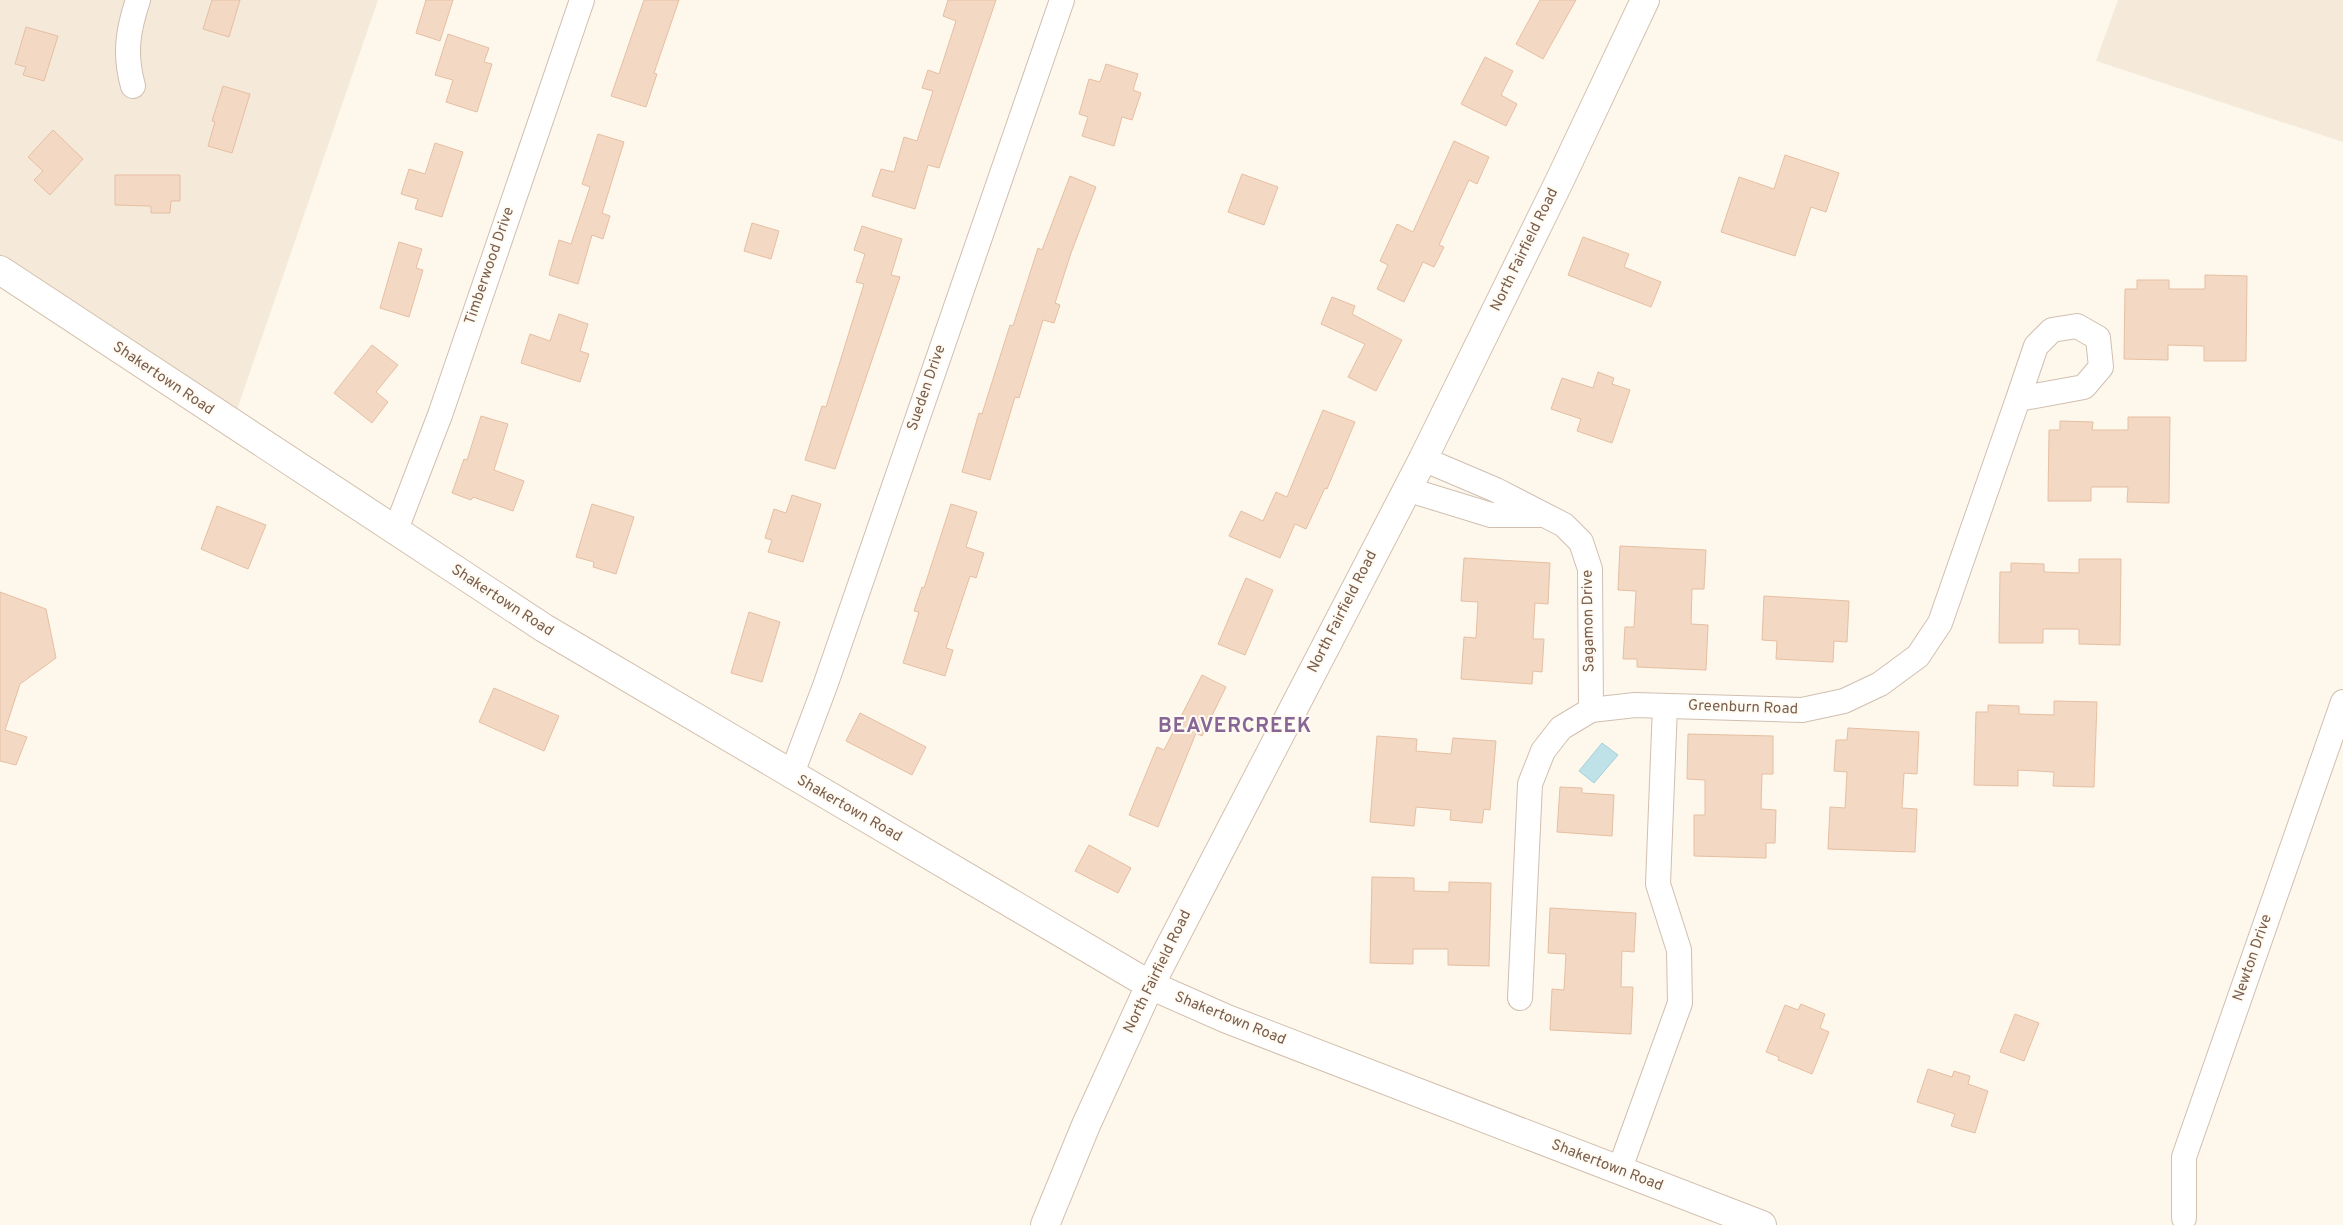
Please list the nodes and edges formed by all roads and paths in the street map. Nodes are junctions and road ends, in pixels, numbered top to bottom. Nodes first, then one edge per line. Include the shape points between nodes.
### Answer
1 (138, 0) edge
2 (582, 0) edge
3 (1062, 0) edge
4 (1645, 0) edge
5 (133, 86) dead end
6 (0, 270) edge
7 (2018, 399) dead end
8 (1423, 459) junction
9 (1406, 489) junction
10 (1543, 515) junction
11 (395, 532) junction
12 (2343, 702) edge
13 (1665, 706) junction
14 (1591, 710) junction
15 (791, 776) junction
16 (1150, 985) junction
17 (1520, 998) dead end
18 (1619, 1171) junction
19 (2184, 1218) dead end
20 (1045, 1225) edge
21 (1762, 1225) edge

1 - 5 street via 127,41
2 - 11 street, Timberwood Drive via 440,415
3 - 15 street, Sueden Drive
4 - 8 street, North Fairfield Road
6 - 11 street, Shakertown Road
7 - 13 street, Greenburn Road via 1940,623 1918,656 1880,684 1844,701 1802,710
8 - 9 street, North Fairfield Road
8 - 10 street via 1496,490
9 - 10 street, Sagamon Drive via 1491,515
9 - 16 street, North Fairfield Road
10 - 14 street, Sagamon Drive via 1564,525 1581,542 1590,569
11 - 15 street, Shakertown Road via 544,628
12 - 19 street, Newton Drive via 2184,1157
13 - 14 street, Greenburn Road via 1635,705
13 - 18 street via 1658,884 1679,950 1680,1003
14 - 17 street, Greenburn Road via 1561,728 1543,751 1530,784
15 - 16 street, Shakertown Road
16 - 18 street, Shakertown Road via 1227,1020
16 - 20 street, North Fairfield Road via 1086,1125
18 - 21 street, Shakertown Road

